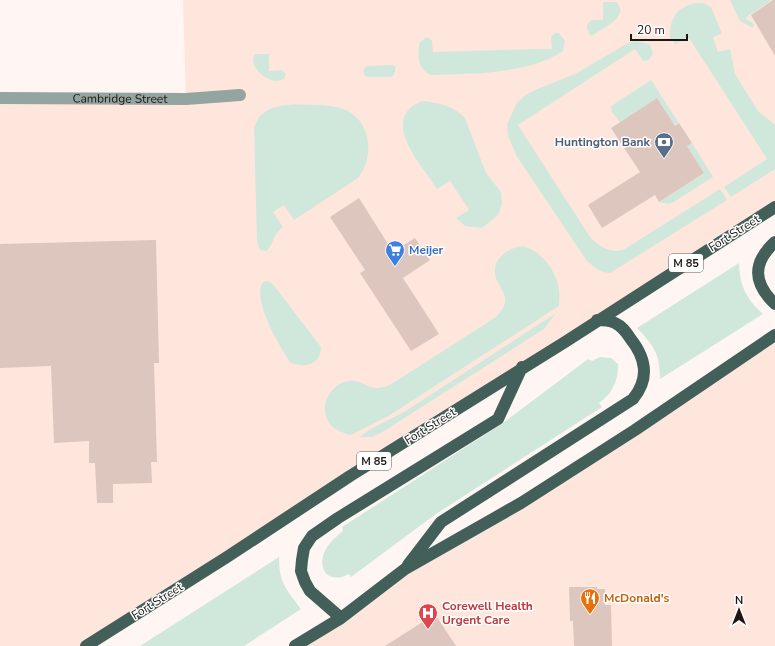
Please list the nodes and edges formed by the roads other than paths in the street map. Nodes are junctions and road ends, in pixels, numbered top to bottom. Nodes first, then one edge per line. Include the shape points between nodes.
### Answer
1 (240, 95) dead end
2 (0, 98) edge
3 (775, 207) edge
4 (775, 242) edge
5 (775, 304) edge
6 (597, 320) junction
7 (775, 335) edge
8 (522, 367) junction
9 (405, 569) junction
10 (341, 618) junction
11 (119, 625) junction
12 (86, 646) edge
13 (103, 646) edge
14 (295, 646) edge

1 - 2 street, Cambridge Street via 186,99
3 - 6 main road, Fort Street / M 85
4 - 5 main road via 764,252 758,263 759,282 765,294
6 - 8 main road, Fort Street / M 85
6 - 9 main road via 608,320 621,326 639,349 645,368 643,381 634,399 441,522
7 - 9 main road via 635,430 521,503
8 - 10 main road via 498,419 312,536 304,548 301,571 310,591
8 - 11 main road, Fort Street / M 85
9 - 10 main road
10 - 14 main road
11 - 12 main road, Fort Street / M 85
11 - 13 main road

